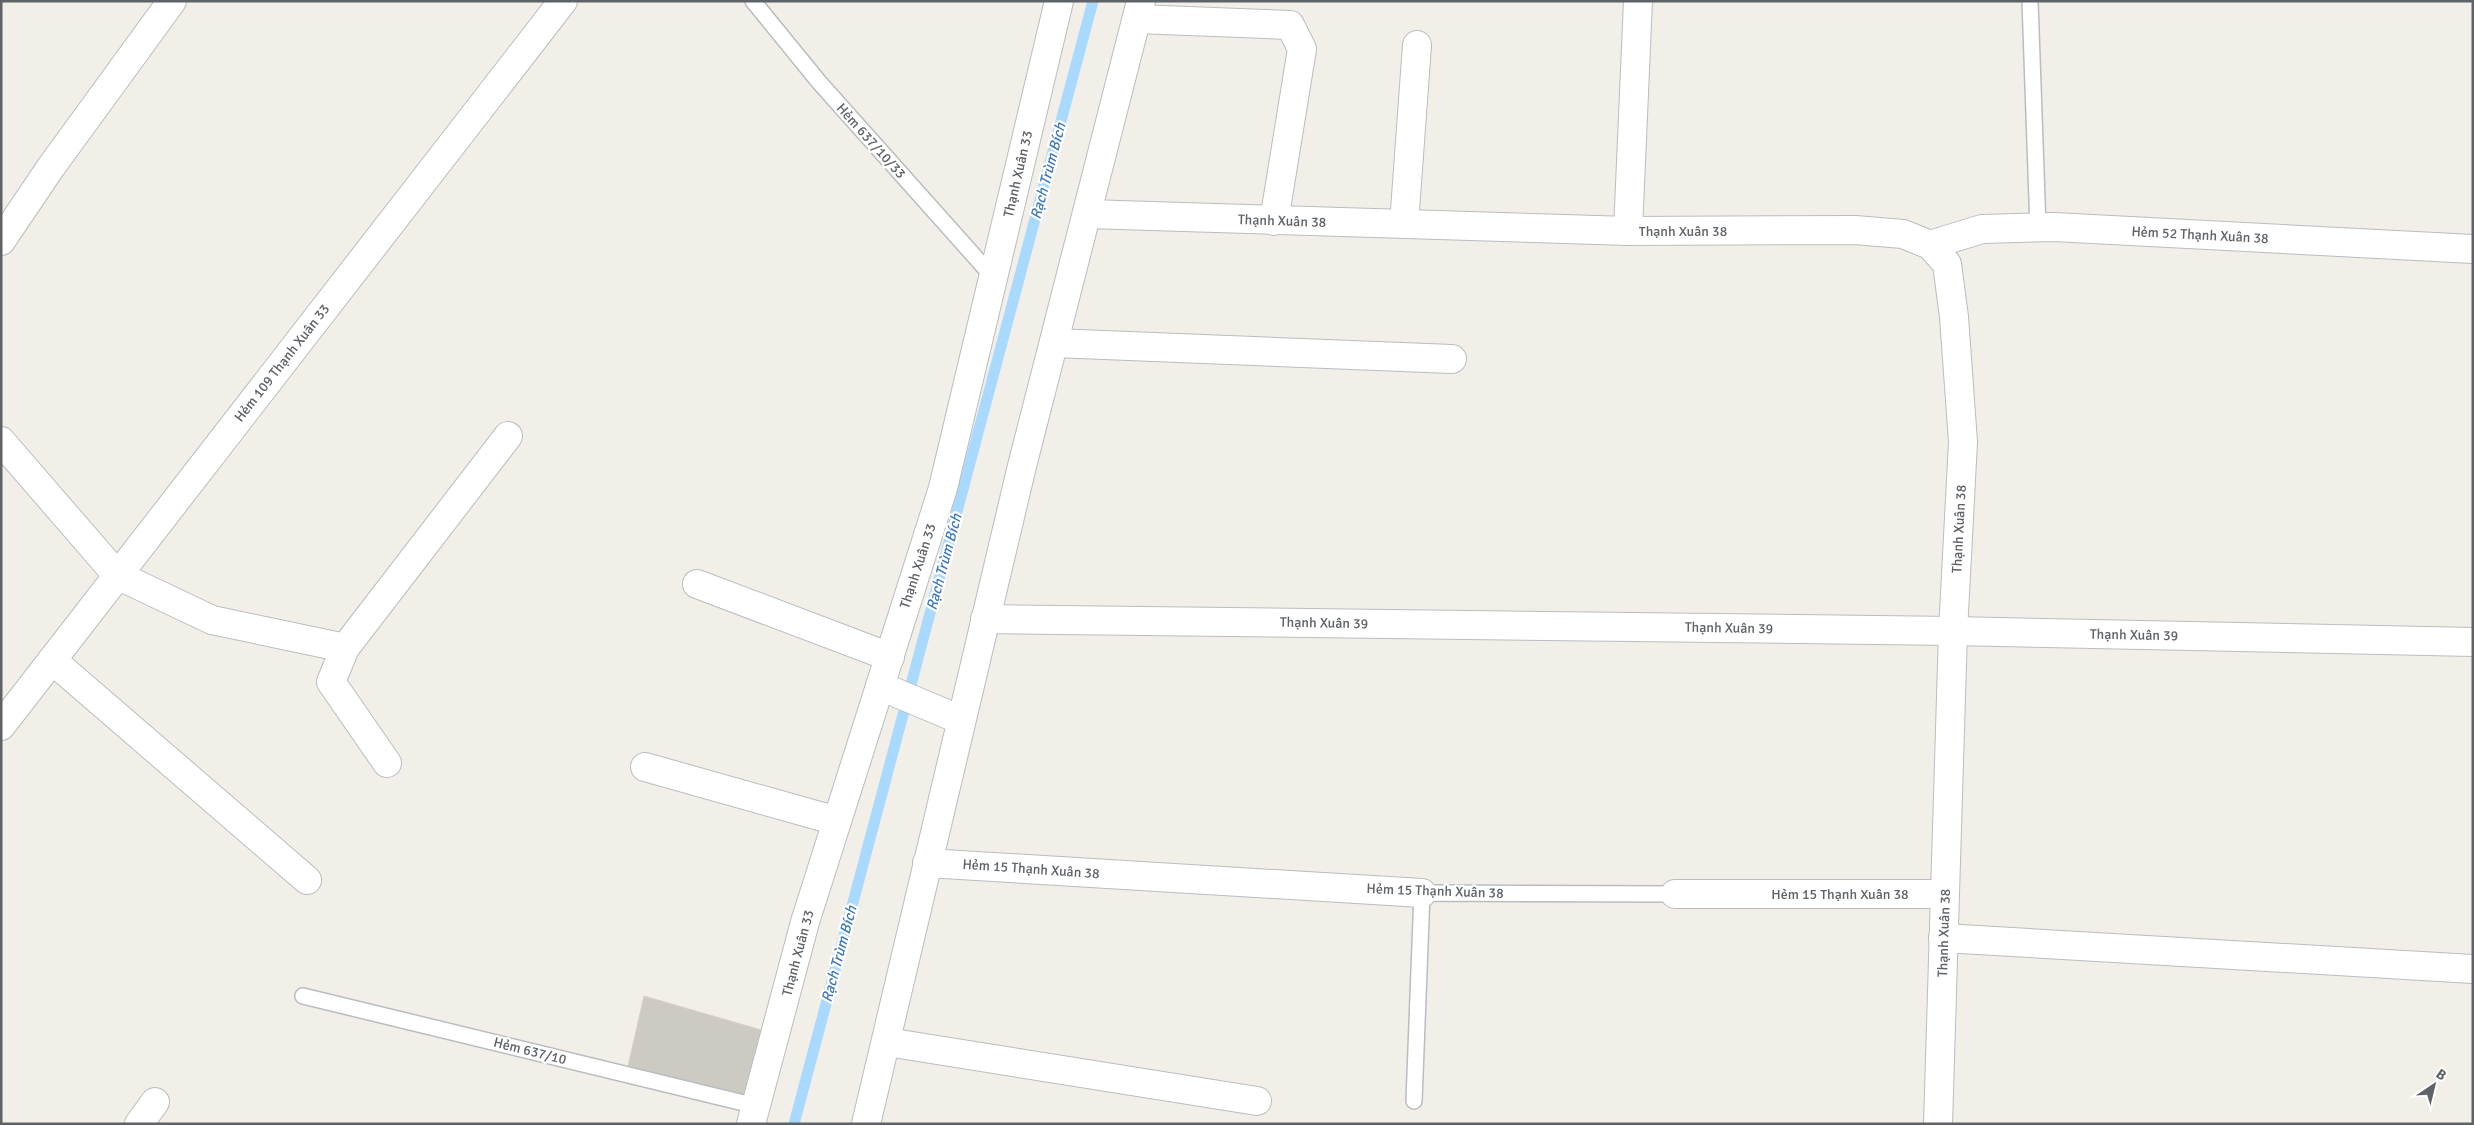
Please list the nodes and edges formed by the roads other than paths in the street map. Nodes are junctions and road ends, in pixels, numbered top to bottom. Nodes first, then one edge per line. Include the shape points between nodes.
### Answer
1 (172, 1) edge
2 (563, 1) edge
3 (753, 1) edge
4 (1059, 1) edge
5 (1638, 1) edge
6 (2030, 1) edge
7 (1139, 10) edge
8 (1416, 45) dead end
9 (1087, 214) junction
10 (1274, 220) junction
11 (1404, 224) junction
12 (2038, 228) junction
13 (1628, 231) junction
14 (1, 241) edge
15 (1930, 245) junction
16 (2473, 249) edge
17 (993, 277) junction
18 (1054, 343) junction
19 (1452, 360) dead end
20 (508, 436) dead end
21 (1, 441) edge
22 (117, 575) junction
23 (697, 584) dead end
24 (986, 619) junction
25 (1953, 631) junction
26 (2473, 642) edge
27 (345, 648) junction
28 (890, 657) junction
29 (52, 660) junction
30 (880, 686) junction
31 (961, 720) junction
32 (1, 726) edge
33 (386, 763) dead end
34 (645, 767) dead end
35 (837, 822) junction
36 (927, 862) junction
37 (307, 880) dead end
38 (1422, 893) junction
39 (1675, 894) joint
40 (1945, 894) junction
41 (1943, 938) junction
42 (2473, 969) edge
43 (303, 996) dead end
44 (887, 1042) junction
45 (1256, 1101) dead end
46 (1414, 1101) dead end
47 (155, 1102) dead end
48 (754, 1115) edge
49 (139, 1124) edge
50 (866, 1124) edge
51 (1938, 1124) edge

1 - 14 street
2 - 22 street, Hẻm 109 Thạnh Xuân 33
3 - 17 lane, Hẻm 637/10/33 via 819,82
4 - 17 street, Thạnh Xuân 33
5 - 13 street, Thạnh Xuân 38
6 - 12 lane
7 - 9 street
7 - 10 street via 1290,25 1302,49
8 - 11 street
9 - 10 street, Thạnh Xuân 38
9 - 18 street
10 - 11 street, Thạnh Xuân 38
11 - 13 street, Thạnh Xuân 38
12 - 15 street, Hẻm 52 Thạnh Xuân 38 via 1982,230
12 - 16 street, Hẻm 52 Thạnh Xuân 38
13 - 15 street, Thạnh Xuân 38 via 1855,230 1903,234
15 - 25 street, Thạnh Xuân 38 via 1947,264 1963,442
17 - 28 street, Thạnh Xuân 33 via 943,488
18 - 19 street
18 - 24 street
20 - 27 street
21 - 22 street
22 - 27 street via 212,620
22 - 29 street, Hẻm 109 Thạnh Xuân 33
23 - 28 street
24 - 25 street, Thạnh Xuân 39
24 - 31 street
25 - 26 street, Thạnh Xuân 39
25 - 40 street, Thạnh Xuân 38
27 - 33 street via 331,682
28 - 30 street, Thạnh Xuân 33
29 - 32 street, Hẻm 109 Thạnh Xuân 33
29 - 37 street
30 - 31 street
30 - 35 street, Thạnh Xuân 33
31 - 36 street
34 - 35 street
35 - 48 street, Thạnh Xuân 33 via 805,922
36 - 38 street, Hẻm 15 Thạnh Xuân 38
36 - 44 street
38 - 39 lane, Hẻm 15 Thạnh Xuân 38
38 - 46 lane
39 - 40 street, Hẻm 15 Thạnh Xuân 38
40 - 41 street, Thạnh Xuân 38
41 - 42 street
41 - 51 street, Thạnh Xuân 38
43 - 48 lane, Hẻm 637/10
44 - 45 street
44 - 50 street
47 - 49 street

